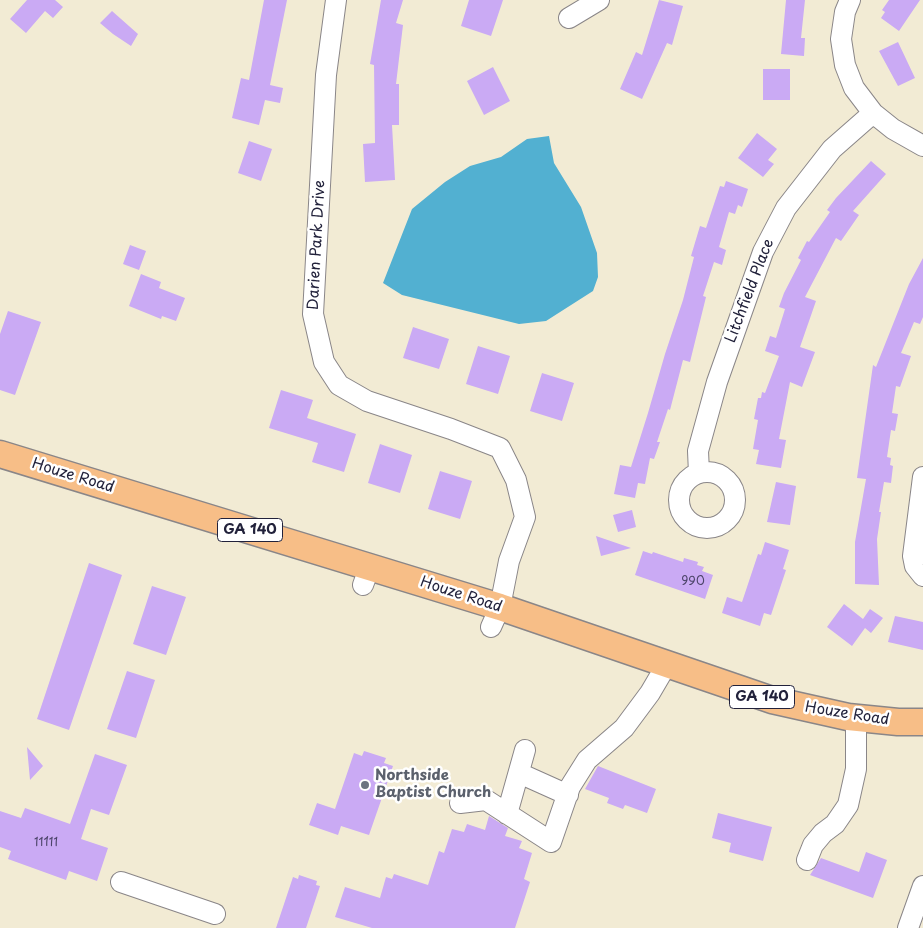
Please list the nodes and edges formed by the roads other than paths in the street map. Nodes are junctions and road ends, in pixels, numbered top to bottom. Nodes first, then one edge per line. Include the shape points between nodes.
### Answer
1 (336, 0) edge
2 (599, 0) edge
3 (850, 0) edge
4 (569, 18) dead end
5 (873, 113) junction
6 (923, 146) edge
7 (0, 454) edge
8 (699, 473) dead end
9 (923, 477) edge
10 (923, 576) edge
11 (495, 617) junction
12 (667, 664) junction
13 (856, 718) junction
14 (923, 722) edge
15 (524, 750) dead end
16 (518, 773) junction
17 (568, 795) junction
18 (460, 803) dead end
19 (507, 814) junction
20 (808, 860) dead end
21 (121, 882) dead end
22 (923, 886) edge
23 (215, 914) dead end
24 (908, 928) edge

1 - 11 street, Darien Park Drive via 326,75 313,314 324,362 339,386 367,401 500,448 516,480 525,517
2 - 4 street
3 - 5 street via 841,39 845,65 854,88
5 - 6 street
5 - 8 street, Litchfield Place via 832,149 786,208 763,252 717,382 698,451
7 - 11 main road, Houze Road / GA 140
9 - 10 street via 913,556 915,566
11 - 12 main road, Houze Road / GA 140
12 - 13 main road, Houze Road / GA 140 via 772,700
12 - 17 street via 624,728 587,760
13 - 14 main road, Houze Road / GA 140
13 - 20 street via 856,769 848,805 814,845
15 - 16 street
16 - 17 street
16 - 19 street
17 - 19 street via 551,842
18 - 19 street via 486,800
21 - 23 street
22 - 24 street

